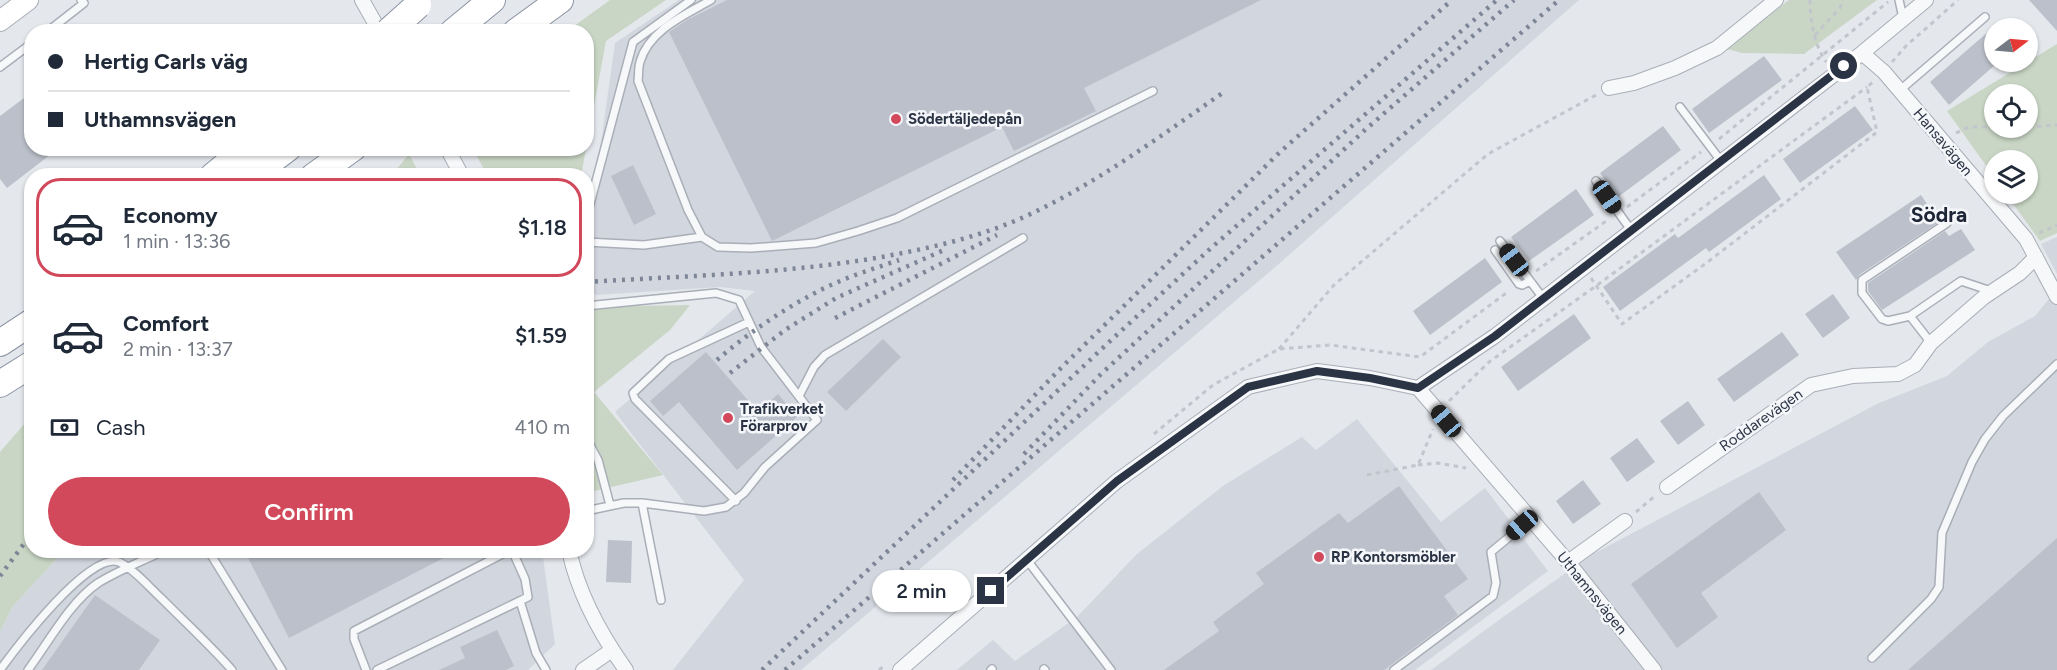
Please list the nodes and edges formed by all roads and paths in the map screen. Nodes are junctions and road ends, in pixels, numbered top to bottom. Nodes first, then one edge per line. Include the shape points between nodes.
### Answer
1 (28, 0) edge
2 (81, 0) edge
3 (362, 0) edge
4 (492, 0) edge
5 (560, 0) edge
6 (691, 0) edge
7 (711, 0) edge
8 (1776, 0) edge
9 (1810, 0) edge
10 (1843, 0) edge
11 (1888, 0) edge
12 (1899, 0) edge
13 (1926, 0) edge
14 (1958, 0) edge
15 (421, 3) edge
16 (1985, 17) dead end
17 (1903, 19) junction
18 (0, 21) edge
19 (56, 24) edge
20 (376, 24) edge
21 (397, 24) edge
22 (463, 24) edge
23 (527, 24) edge
24 (1815, 35) junction
25 (24, 49) edge
26 (1862, 52) junction
27 (1822, 56) junction
28 (1827, 64) dead end
29 (0, 67) edge
30 (1884, 72) junction
31 (1867, 87) junction
32 (1609, 88) joint
33 (1153, 91) dead end
34 (1899, 91) junction
35 (1680, 107) dead end
36 (2057, 125) edge
37 (2038, 126) edge
38 (1984, 127) edge
39 (1940, 139) junction
40 (1709, 146) junction
41 (237, 156) edge
42 (277, 156) edge
43 (342, 156) edge
44 (1721, 161) junction
45 (223, 168) edge
46 (261, 168) edge
47 (325, 168) edge
48 (1596, 180) dead end
49 (594, 189) edge
50 (1618, 213) junction
51 (1947, 223) dead end
52 (2057, 225) edge
53 (1631, 230) junction
54 (702, 237) junction
55 (1023, 238) dead end
56 (2026, 238) junction
57 (1500, 241) dead end
58 (594, 242) edge
59 (1495, 250) dead end
60 (2036, 257) junction
61 (1583, 267) junction
62 (1529, 279) junction
63 (1519, 284) junction
64 (1596, 286) junction
65 (1993, 292) junction
66 (2057, 297) edge
67 (1543, 298) junction
68 (594, 305) edge
69 (1910, 316) junction
70 (749, 322) junction
71 (24, 327) edge
72 (0, 343) edge
73 (1930, 343) junction
74 (1279, 349) junction
75 (2057, 364) edge
76 (24, 369) edge
77 (0, 384) edge
78 (1418, 388) junction
79 (799, 396) junction
80 (1438, 412) junction
81 (1150, 437) dead end
82 (594, 453) edge
83 (1367, 475) dead end
84 (1667, 487) joint
85 (736, 501) junction
86 (642, 503) junction
87 (610, 505) junction
88 (594, 509) edge
89 (1531, 519) junction
90 (1625, 520) joint
91 (149, 558) edge
92 (213, 558) edge
93 (496, 558) edge
94 (515, 558) edge
95 (570, 558) edge
96 (1027, 560) junction
97 (1568, 562) junction
98 (128, 569) junction
99 (661, 600) dead end
100 (520, 601) junction
101 (612, 650) junction
102 (1872, 658) dead end
103 (888, 662) dead end
104 (0, 670) edge
105 (28, 670) edge
106 (232, 670) edge
107 (282, 670) edge
108 (366, 670) edge
109 (376, 670) edge
110 (546, 670) edge
111 (583, 670) edge
112 (626, 670) edge
113 (879, 670) edge
114 (900, 670) edge
115 (1111, 670) edge
116 (1394, 670) edge
117 (1654, 670) edge

1 - 18 main road
2 - 19 lane via 84,3
3 - 20 street
4 - 22 highway
5 - 23 highway
6 - 49 lane via 633,42
7 - 54 lane via 669,24 652,40 640,61 638,81
8 - 32 street via 1717,48 1675,68
9 - 24 path
10 - 24 path
11 - 27 path
12 - 17 lane
13 - 17 street
14 - 30 path via 1906,46
15 - 21 highway, bridge
16 - 34 lane
17 - 26 street
24 - 27 path
25 - 29 lane
26 - 30 street, Hansavägen
26 - 44 street
27 - 28 path
27 - 40 path
30 - 31 path
30 - 34 street, Hansavägen
31 - 64 path
31 - 64 path via 1877,132 1696,271 1622,324
32 - 74 path via 1488,154 1334,285
33 - 54 lane via 897,218 858,231 816,243 751,249 718,247
34 - 39 street, Hansavägen
35 - 40 lane
36 - 37 path
38 - 39 path via 1969,127
39 - 56 street, Hansavägen
40 - 44 lane
40 - 50 path
41 - 45 highway
42 - 46 highway
43 - 47 highway
44 - 53 street
48 - 50 lane
50 - 53 lane
50 - 62 path
51 - 69 lane via 1862,280 1862,293 1882,319
52 - 56 path
53 - 61 street
54 - 58 lane via 644,245
55 - 79 lane via 825,355
56 - 60 street, Hansavägen
57 - 62 lane
59 - 63 lane
60 - 65 street, Roddarevägen
60 - 66 street, Hansavägen
61 - 64 path
61 - 67 street
62 - 63 lane
62 - 67 lane
63 - 74 path via 1420,357 1330,345
64 - 80 path via 1489,362
65 - 69 lane via 1961,281
65 - 73 street, Roddarevägen
67 - 78 street
68 - 70 lane via 716,293 739,300
69 - 73 lane
70 - 79 lane via 761,347
70 - 85 lane via 669,360 633,393
71 - 72 highway
73 - 84 street, Roddarevägen via 1915,365 1898,374 1853,376 1811,385
74 - 81 path via 1214,385
75 - 102 lane via 2002,416 1985,439 1942,533 1939,587
76 - 77 highway
78 - 80 street, Uthamnsvägen
78 - 96 street via 1317,371 1248,387 1117,481
79 - 85 lane via 817,420 765,467
80 - 83 path via 1418,465
80 - 89 street, Uthamnsvägen
82 - 87 lane
84 - 90 path
85 - 86 lane via 704,511
86 - 87 lane
86 - 99 lane
87 - 88 lane
89 - 97 street, Uthamnsvägen
89 - 116 lane via 1491,552 1496,583 1493,596
90 - 97 street
91 - 98 lane
92 - 107 lane
93 - 108 lane via 354,632
94 - 100 lane via 528,597
95 - 101 street
96 - 114 street
96 - 115 lane
97 - 117 street, Uthamnsvägen
98 - 104 lane via 111,561 89,571 41,618
98 - 105 lane via 88,591
98 - 106 lane
100 - 109 lane
100 - 110 lane via 536,653
101 - 111 street
101 - 112 street
103 - 113 path

